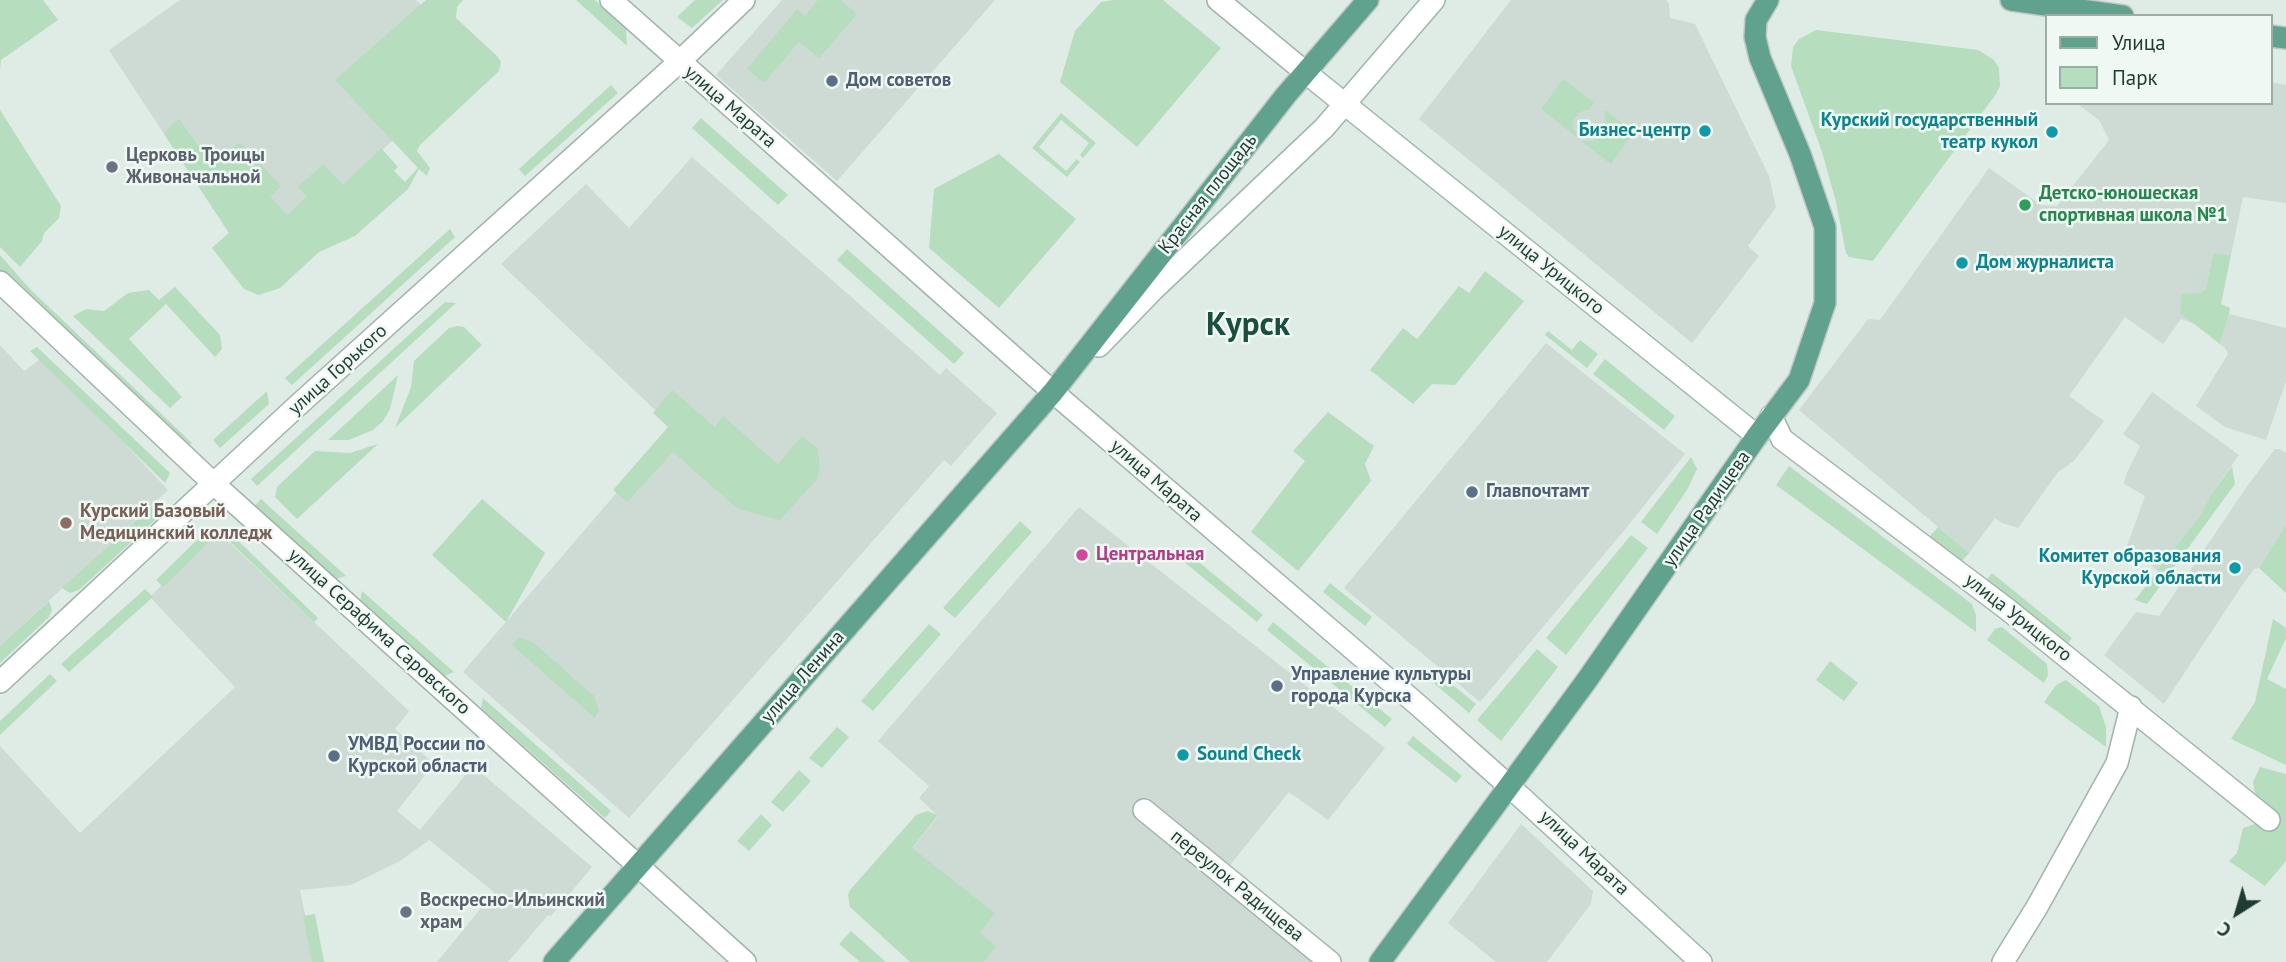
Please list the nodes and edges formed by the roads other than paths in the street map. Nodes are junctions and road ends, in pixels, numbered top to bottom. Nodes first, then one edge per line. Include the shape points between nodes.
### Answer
1 (611, 0) edge
2 (744, 0) edge
3 (1218, 0) edge
4 (1368, 0) edge
5 (1434, 0) edge
6 (1768, 0) edge
7 (2011, 0) edge
8 (2109, 14) edge
9 (679, 62) junction
10 (1305, 72) junction
11 (1345, 104) junction
12 (0, 282) edge
13 (1053, 393) junction
14 (1771, 416) junction
15 (1757, 436) junction
16 (214, 484) junction
17 (0, 682) edge
18 (2131, 706) junction
19 (1510, 786) junction
20 (1144, 810) dead end
21 (2269, 820) dead end
22 (638, 866) junction
23 (554, 962) edge
24 (745, 962) edge
25 (1330, 962) edge
26 (1380, 962) edge
27 (1701, 962) edge
28 (2003, 962) edge

1 - 9 street, улица Марата
2 - 9 street, улица Горького
3 - 10 street
4 - 10 main road, Красная площадь
5 - 11 street
6 - 14 main road, улица Радищева via 1756,20 1760,58 1825,227 1825,303 1799,380
7 - 8 main road
9 - 13 street, улица Марата
9 - 16 street, улица Горького
10 - 11 street, улица Урицкого
10 - 13 main road, Красная площадь
11 - 13 street
11 - 15 street, улица Урицкого
12 - 16 street, улица Серафима Саровского
13 - 19 street, улица Марата
13 - 22 main road, улица Ленина
14 - 15 main road, улица Радищева
14 - 18 street, улица Урицкого via 1782,439
15 - 19 main road, улица Радищева
16 - 17 street, улица Горького
16 - 22 street, улица Серафима Саровского
18 - 21 street, улица Урицкого
18 - 28 street via 2117,763
19 - 26 main road, улица Радищева
19 - 27 street, улица Марата
20 - 25 street, переулок Радищева
22 - 23 main road, улица Ленина
22 - 24 street, улица Серафима Саровского

